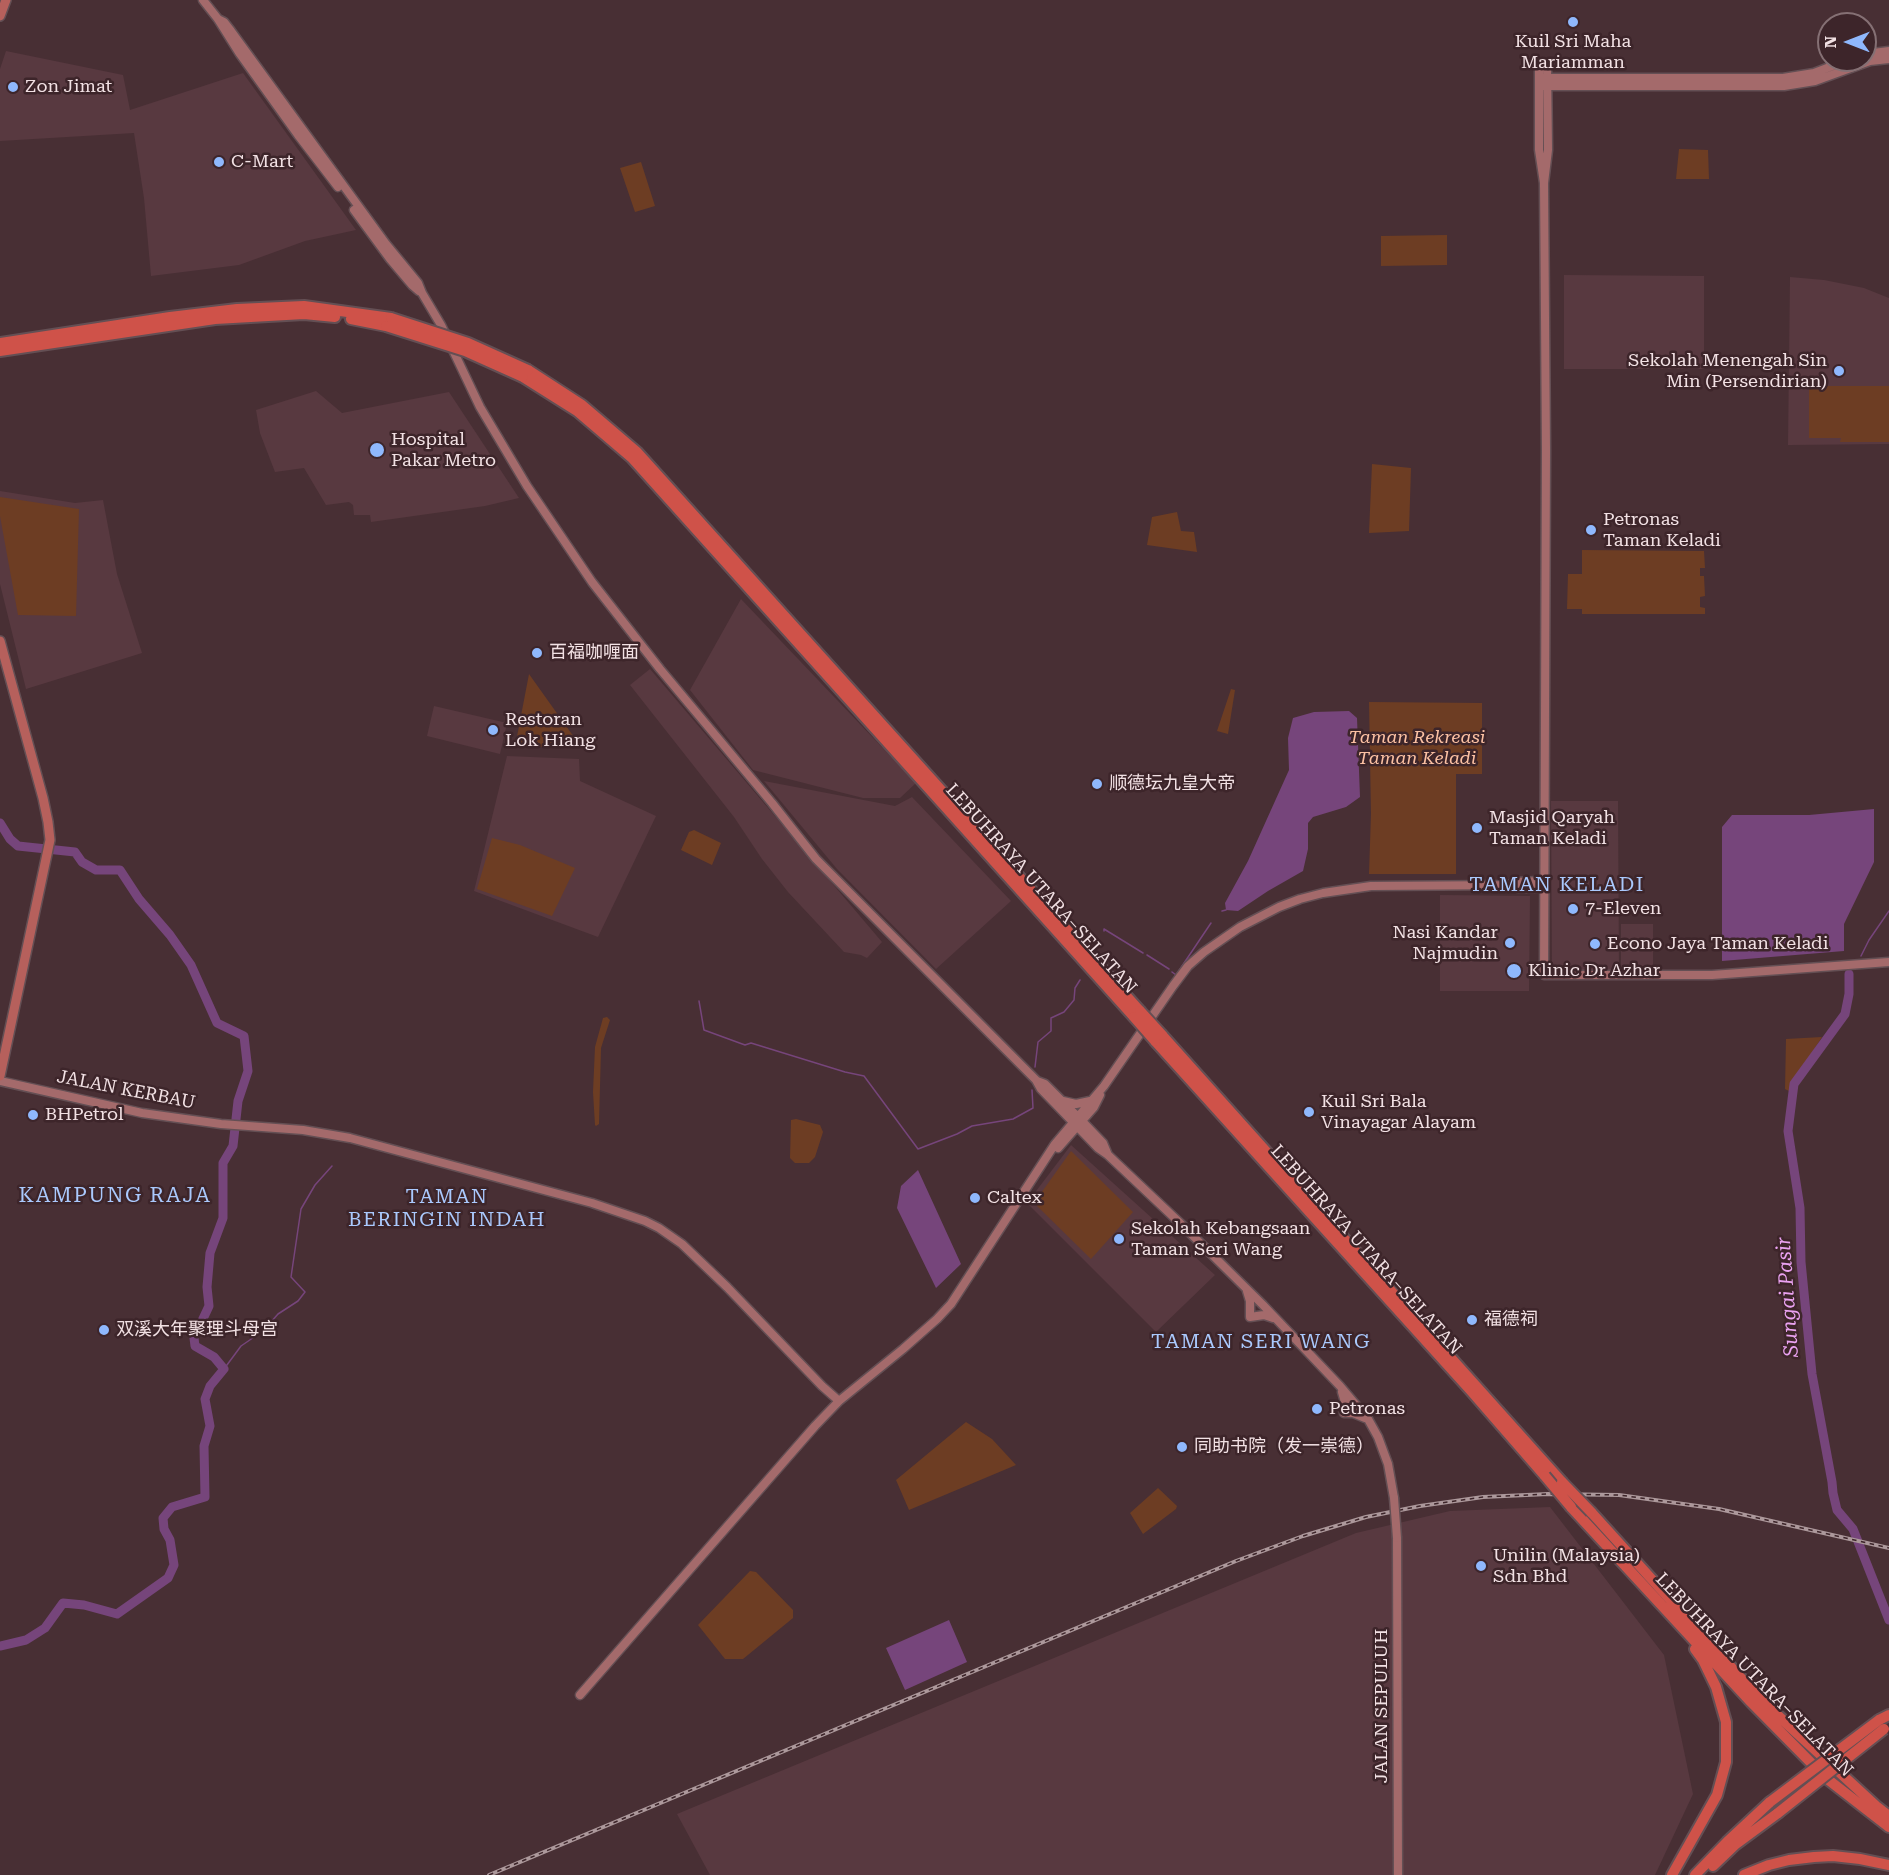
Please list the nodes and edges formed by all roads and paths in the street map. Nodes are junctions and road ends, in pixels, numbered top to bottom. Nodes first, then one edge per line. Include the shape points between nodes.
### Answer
1 (6, 0) edge
2 (203, 0) edge
3 (0, 16) edge
4 (1889, 59) edge
5 (1817, 72) edge
6 (1544, 85) junction
7 (388, 322) junction
8 (0, 342) edge
9 (0, 351) edge
10 (0, 641) edge
11 (1543, 884) junction
12 (1889, 962) edge
13 (1159, 1038) junction
14 (0, 1076) edge
15 (0, 1081) edge
16 (1060, 1104) junction
17 (1092, 1104) junction
18 (1077, 1121) junction
19 (1091, 1136) junction
20 (1063, 1139) junction
21 (1247, 1290) junction
22 (1276, 1319) junction
23 (1340, 1386) junction
24 (839, 1401) junction
25 (1368, 1419) junction
26 (1575, 1511) junction
27 (580, 1695) dead end
28 (1889, 1714) edge
29 (1884, 1725) edge
30 (1889, 1814) edge
31 (1889, 1827) edge
32 (1889, 1865) edge
33 (1398, 1875) edge
34 (1672, 1875) edge
35 (1695, 1875) edge
36 (1703, 1875) edge
37 (1744, 1875) edge

1 - 3 main road
2 - 16 street, JALAN SEPULUH via 236,37 305,139 418,283 480,407 592,582 816,859 1036,1080 1045,1084
4 - 6 street via 1784,86
5 - 6 street via 1783,78
6 - 11 street via 1539,150 1544,183 1546,462
7 - 8 highway, LEBUHRAYA UTARA–SELATAN via 304,306 237,309
7 - 9 highway, LEBUHRAYA UTARA–SELATAN via 304,314 215,319
7 - 13 highway, LEBUHRAYA UTARA–SELATAN, bridge via 526,374 632,458
10 - 14 main road via 43,798 50,840
11 - 12 street via 1544,975 1712,975
11 - 17 street via 1348,888 1279,907 1240,927 1188,966
13 - 26 highway, LEBUHRAYA UTARA–SELATAN, bridge
13 - 30 highway, LEBUHRAYA UTARA–SELATAN, bridge via 1760,1699
15 - 24 street, JALAN KERBAU via 142,1113 350,1138 645,1221 682,1244
16 - 17 street
16 - 18 street, JALAN SEPULUH
16 - 20 street
17 - 18 street
17 - 19 street
18 - 19 street, JALAN SEPULUH
18 - 20 street
19 - 20 street
19 - 21 street, JALAN SEPULUH via 1098,1148
20 - 24 street via 951,1304
21 - 22 street, JALAN SEPULUH
21 - 22 street via 1250,1317 1264,1315
22 - 23 street, JALAN SEPULUH
23 - 25 street, JALAN SEPULUH
23 - 25 street via 1344,1413
24 - 27 street
25 - 33 street, JALAN SEPULUH, bridge via 1384,1450 1397,1538
26 - 31 highway, LEBUHRAYA UTARA–SELATAN via 1826,1779
26 - 34 highway via 1703,1660 1716,1687 1725,1722 1726,1762 1717,1795
28 - 29 highway
29 - 35 highway, bridge via 1770,1802
29 - 36 highway, bridge
32 - 37 highway via 1860,1858 1814,1857 1769,1865

